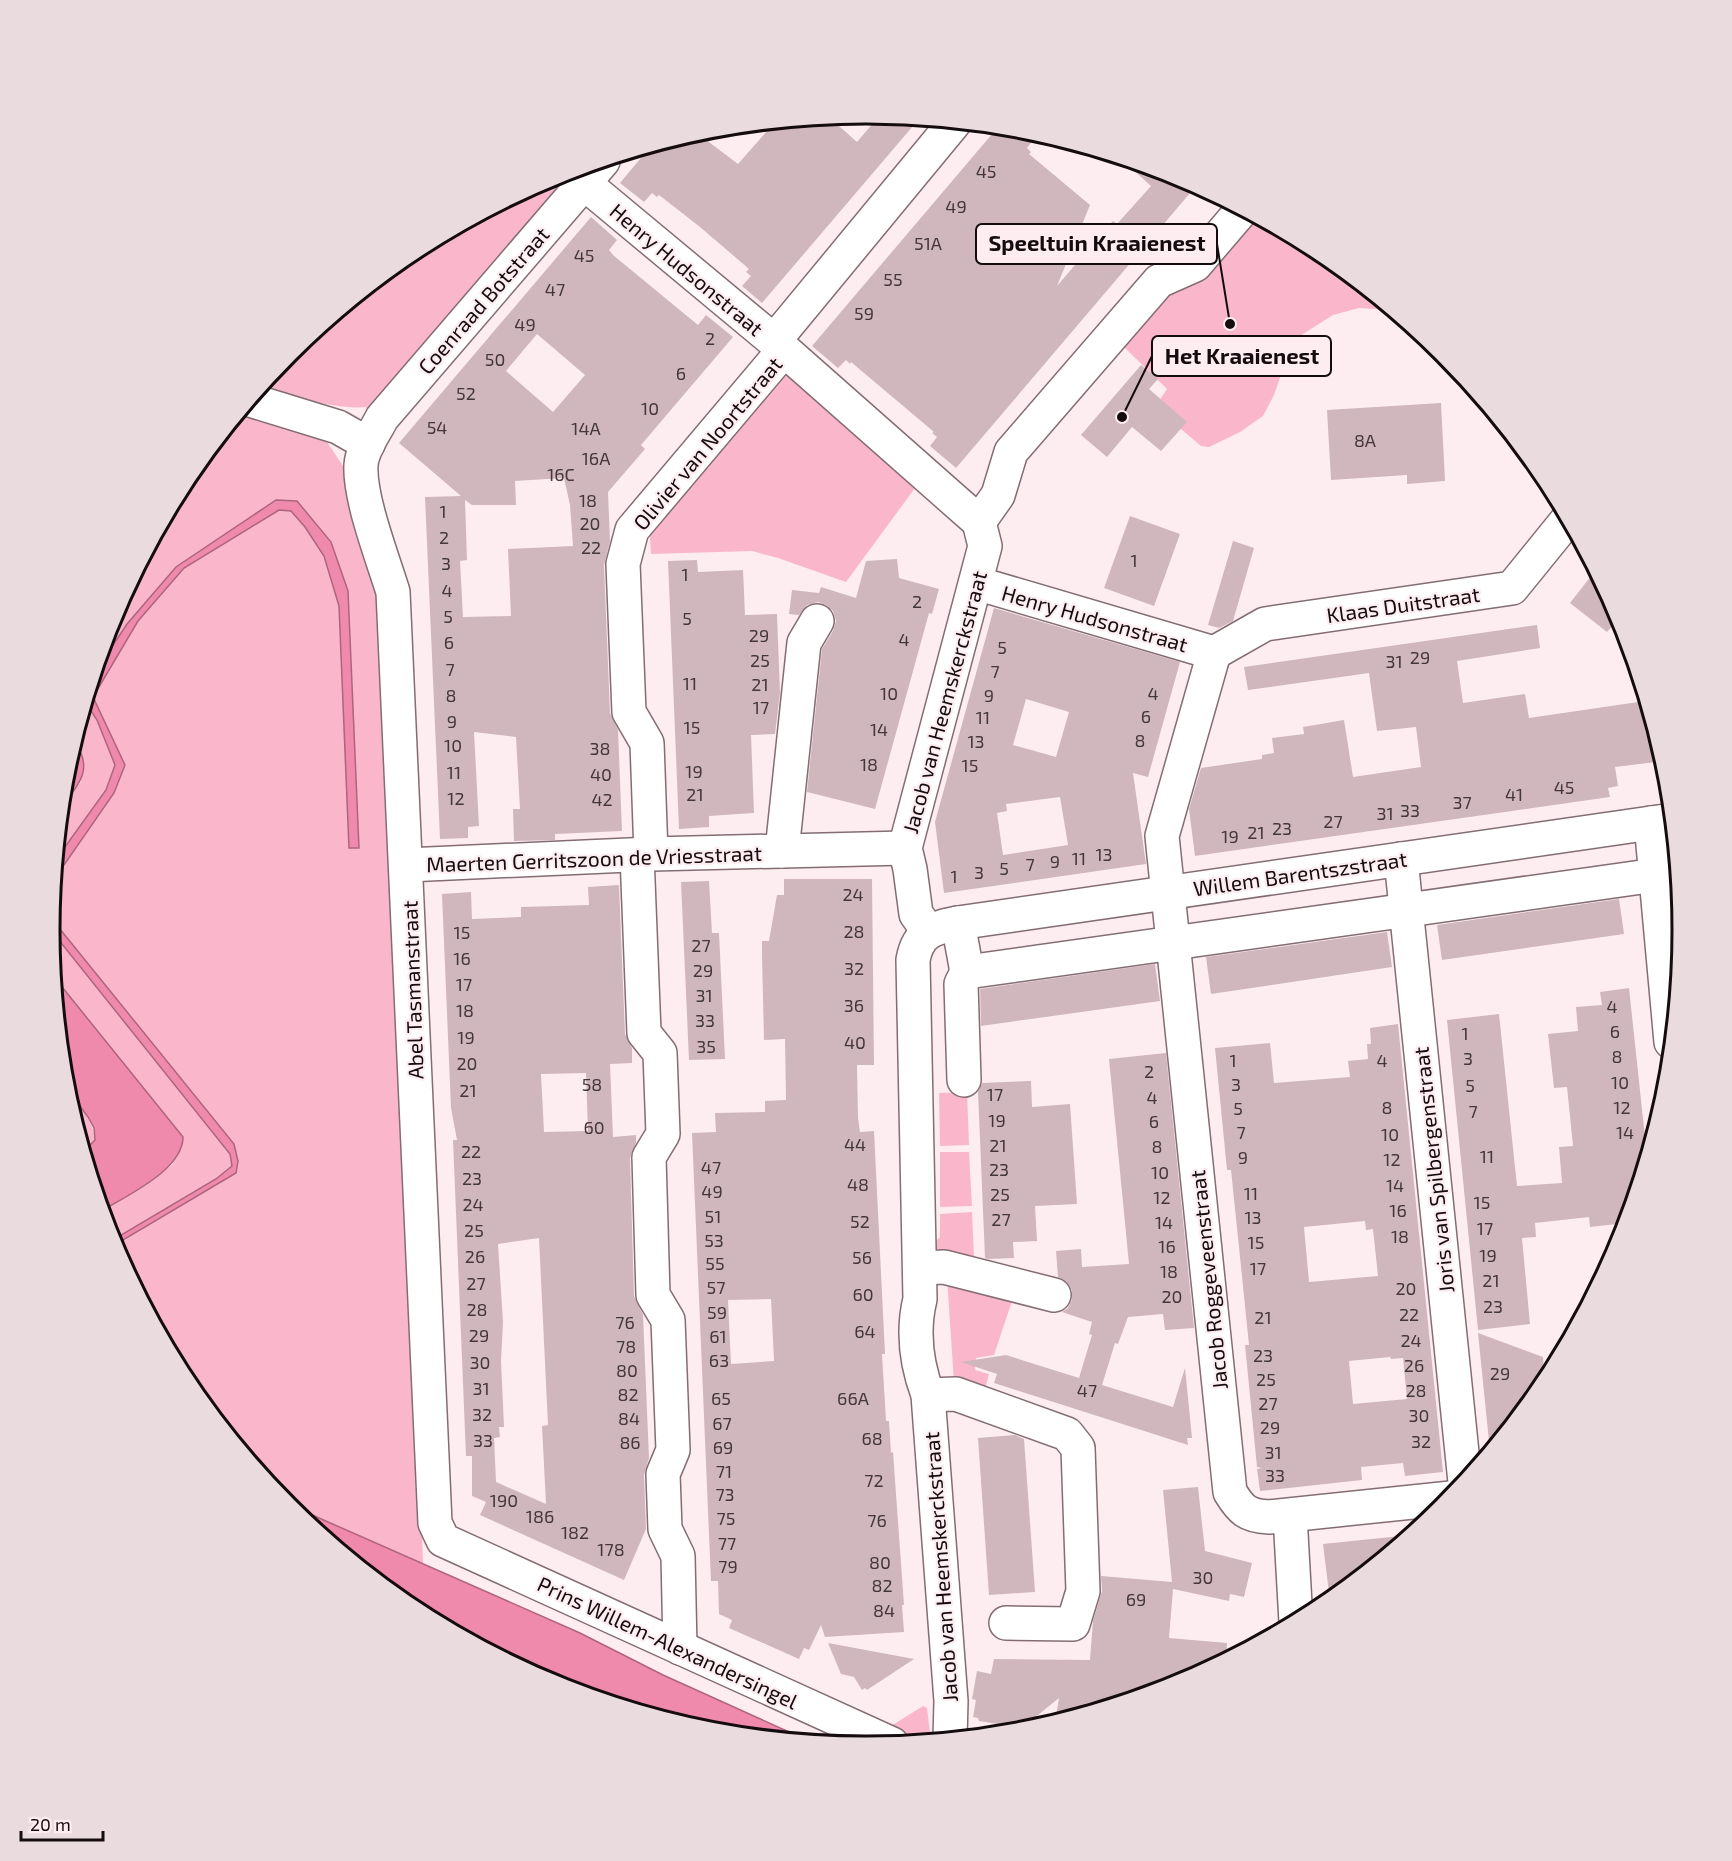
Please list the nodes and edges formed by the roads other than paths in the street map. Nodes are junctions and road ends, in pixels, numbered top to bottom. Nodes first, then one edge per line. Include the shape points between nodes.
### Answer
1 (949, 129) edge
2 (594, 172) edge
3 (1237, 216) edge
4 (779, 345) junction
5 (257, 402) edge
6 (368, 444) junction
7 (979, 522) junction
8 (1563, 526) edge
9 (976, 583) junction
10 (816, 621) dead end
11 (1214, 653) junction
12 (1661, 822) edge
13 (905, 848) junction
14 (782, 851) junction
15 (644, 855) junction
16 (1401, 859) junction
17 (407, 865) junction
18 (1656, 875) junction
19 (1168, 892) junction
20 (1406, 909) junction
21 (943, 927) junction
22 (1173, 942) junction
23 (967, 972) junction
24 (1668, 1006) edge
25 (964, 1080) dead end
26 (920, 1284) junction
27 (1054, 1295) dead end
28 (928, 1395) junction
29 (1464, 1471) edge
30 (1436, 1500) edge
31 (1290, 1516) junction
32 (443, 1540) joint
33 (1295, 1613) edge
34 (1006, 1623) dead end
35 (680, 1648) junction
36 (950, 1732) edge
37 (874, 1736) edge

1 - 4 street, Olivier van Noortstraat
2 - 4 street, Henry Hudsonstraat
2 - 6 street, Coenraad Botstraat via 382,418
3 - 7 street via 1195,265 1159,281 1011,452 998,495
4 - 7 street, Henry Hudsonstraat
4 - 15 street, Olivier van Noortstraat via 632,530 623,564 629,712 647,743
5 - 6 street via 338,427
6 - 17 street, Abel Tasmanstraat via 361,464 364,494 393,592
7 - 9 street, Jacob van Heemskerckstraat via 985,546
8 - 11 street, Klaas Duitstraat via 1512,588 1264,624
9 - 11 street, Henry Hudsonstraat
9 - 13 street, Jacob van Heemskerckstraat
10 - 14 street, Maerten Gerritszoon de Vriesstraat via 804,643
11 - 19 street, Jacob Roggeveenstraat via 1162,836
12 - 16 street, Willem Barentszstraat
12 - 18 street
13 - 14 street, Maerten Gerritszoon de Vriesstraat
13 - 21 street, Jacob van Heemskerckstraat via 916,914
14 - 15 street, Maerten Gerritszoon de Vriesstraat
15 - 17 street, Maerten Gerritszoon de Vriesstraat
15 - 35 street, Olivier van Noortstraat via 644,1033 660,1053 663,1134 650,1157 653,1295 668,1320 673,1450 663,1474 664,1529 678,1556
16 - 19 street, Willem Barentszstraat
16 - 20 street, Joris van Spilbergenstraat
17 - 32 street, Abel Tasmanstraat via 435,1523
18 - 20 street
18 - 24 street
19 - 21 street, Willem Barentszstraat
19 - 22 street, Jacob Roggeveenstraat
20 - 22 street
20 - 29 street, Joris van Spilbergenstraat
21 - 23 street, Jacob van Heemskerckstraat
21 - 26 street, Jacob van Heemskerckstraat via 920,940 913,960
22 - 23 street
22 - 31 street, Jacob Roggeveenstraat via 1230,1492 1239,1506 1254,1517
23 - 25 street, Jacob van Heemskerckstraat via 962,984
26 - 27 street via 944,1267
26 - 28 street, Jacob van Heemskerckstraat via 916,1356
28 - 34 street via 956,1394 1067,1434 1078,1448 1083,1591 1073,1624
28 - 36 street, Jacob van Heemskerckstraat
30 - 31 street, Jacob Roggeveenstraat
31 - 33 street
32 - 35 street, Prins Willem-Alexandersingel
35 - 37 street, Prins Willem-Alexandersingel

